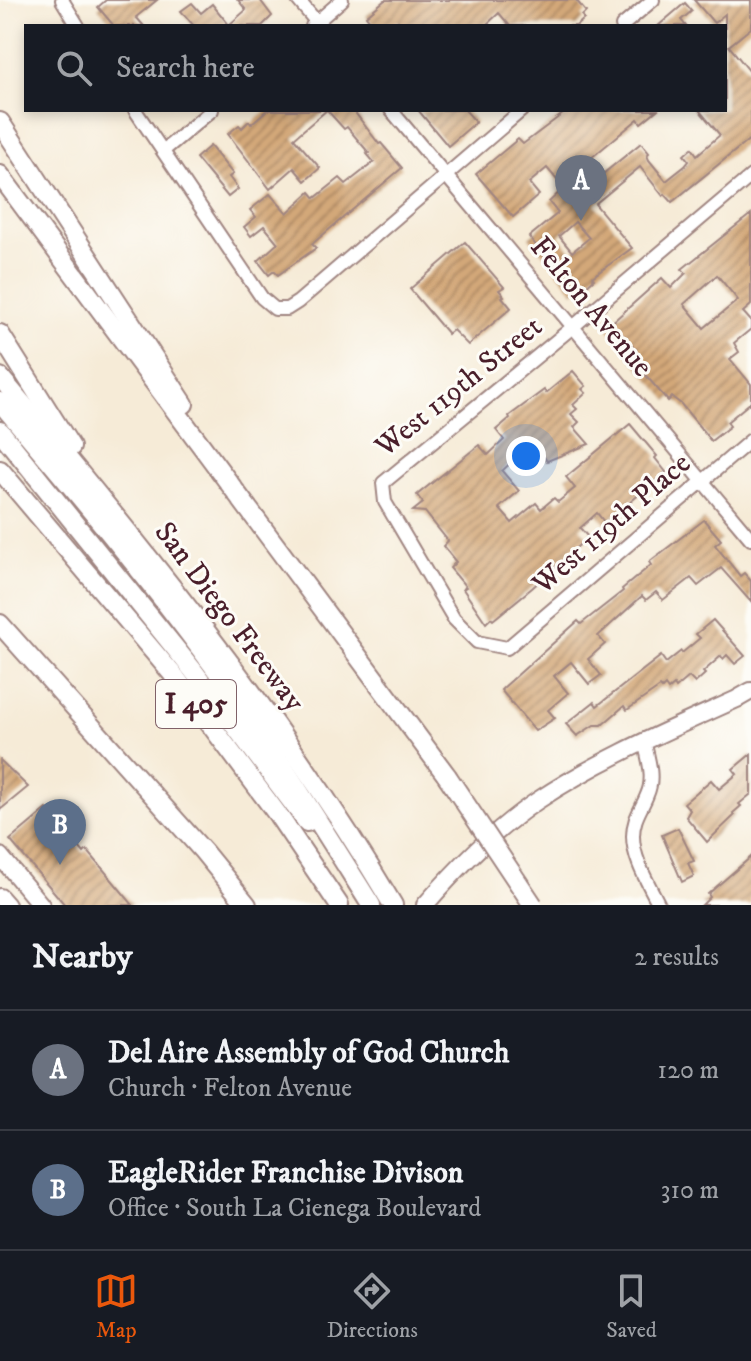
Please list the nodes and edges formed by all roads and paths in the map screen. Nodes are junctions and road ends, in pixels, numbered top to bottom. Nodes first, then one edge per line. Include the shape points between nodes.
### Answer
1 (62, 0) edge
2 (298, 0) edge
3 (342, 0) edge
4 (653, 0) edge
5 (77, 24) edge
6 (315, 24) edge
7 (317, 24) edge
8 (624, 24) edge
9 (136, 112) edge
10 (210, 112) edge
11 (393, 112) edge
12 (520, 112) edge
13 (0, 122) edge
14 (163, 151) junction
15 (445, 174) junction
16 (0, 175) edge
17 (751, 176) edge
18 (574, 326) junction
19 (0, 334) edge
20 (0, 377) edge
21 (0, 402) edge
22 (0, 431) edge
23 (751, 440) edge
24 (0, 470) edge
25 (702, 480) junction
26 (0, 489) edge
27 (106, 504) junction
28 (37, 515) junction
29 (260, 521) junction
30 (751, 539) edge
31 (0, 624) edge
32 (0, 632) edge
33 (507, 648) joint
34 (28, 655) junction
35 (751, 691) edge
36 (644, 741) junction
37 (0, 856) edge
38 (0, 897) edge
39 (389, 898) edge
40 (7, 905) edge
41 (41, 905) edge
42 (247, 905) edge
43 (339, 905) edge
44 (360, 905) edge
45 (371, 905) edge
46 (425, 905) edge
47 (533, 905) edge
48 (659, 905) edge

1 - 5 street
2 - 6 street
3 - 7 street
4 - 8 street
9 - 14 street
10 - 14 street
11 - 15 street, Felton Avenue
12 - 15 street
13 - 29 highway
14 - 15 street via 262,298 275,309 298,302
15 - 18 street, Felton Avenue
16 - 29 highway
17 - 18 street, West 119th Street
18 - 25 street, Felton Avenue
18 - 33 street, West 119th Street via 383,483 385,502 454,619 477,642
19 - 27 highway
20 - 27 highway, San Diego Freeway / I 405
21 - 45 highway via 214,667
22 - 44 highway via 192,669 321,841
23 - 25 street, West 119th Place
24 - 28 highway, I 405
25 - 30 street, Felton Avenue
25 - 33 street, West 119th Place
26 - 28 highway
27 - 39 highway, San Diego Freeway / I 405 via 272,719
28 - 43 highway, I 405 via 175,677
29 - 47 highway, bridge via 447,776
31 - 34 highway
32 - 34 highway
34 - 42 highway
35 - 36 main road
36 - 46 main road via 534,803 468,859
36 - 48 street via 650,785 633,839
37 - 41 main road
38 - 40 main road

